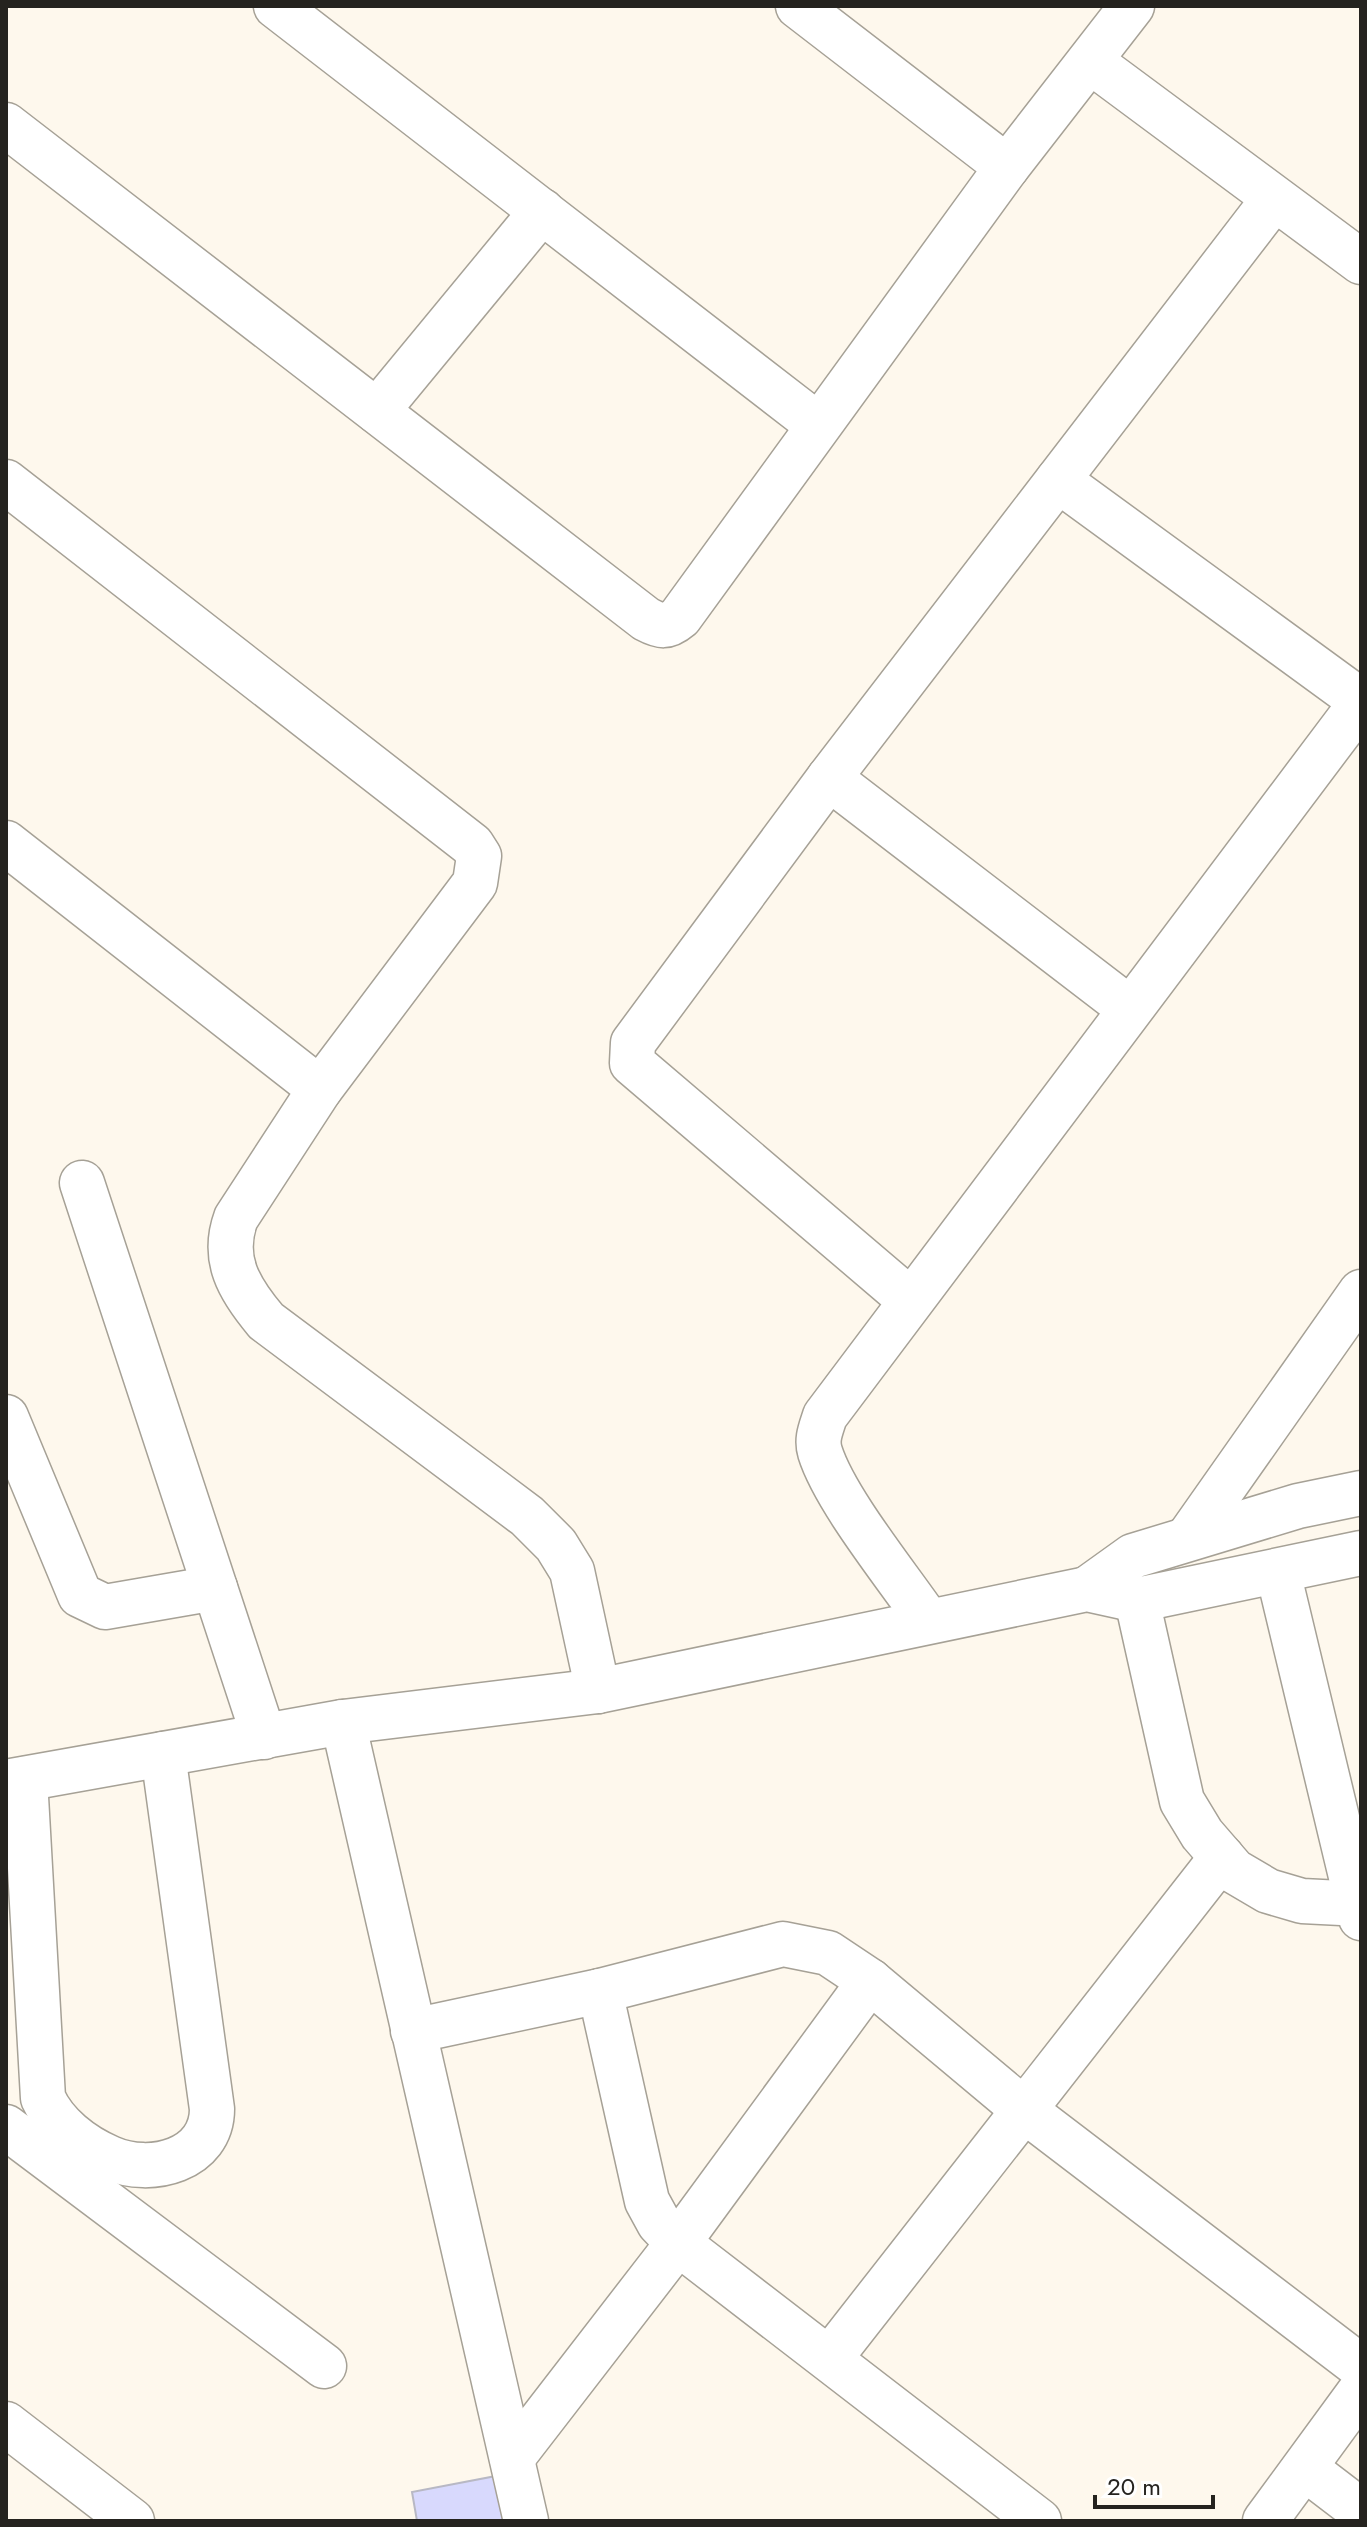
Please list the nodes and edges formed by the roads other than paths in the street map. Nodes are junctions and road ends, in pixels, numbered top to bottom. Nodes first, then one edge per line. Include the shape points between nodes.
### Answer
1 (276, 6) edge
2 (798, 6) edge
3 (1132, 6) edge
4 (1090, 61) junction
5 (6, 125) edge
6 (1007, 167) junction
7 (1273, 200) junction
8 (542, 211) junction
9 (1361, 262) edge
10 (377, 411) junction
11 (818, 425) junction
12 (1058, 480) junction
13 (6, 482) edge
14 (1361, 702) edge
15 (829, 778) junction
16 (6, 843) edge
17 (1130, 1009) junction
18 (320, 1089) junction
19 (82, 1183) dead end
20 (1361, 1292) edge
21 (910, 1300) junction
22 (6, 1417) edge
23 (1361, 1493) edge
24 (1188, 1538) junction
25 (1361, 1553) edge
26 (1278, 1572) junction
27 (215, 1588) junction
28 (1087, 1589) junction
29 (1137, 1600) junction
30 (928, 1621) junction
31 (598, 1691) junction
32 (343, 1722) junction
33 (264, 1737) junction
34 (163, 1754) junction
35 (16, 1780) edge
36 (1222, 1857) junction
37 (1359, 1909) edge
38 (870, 1981) junction
39 (600, 1991) junction
40 (413, 2031) junction
41 (1024, 2110) junction
42 (6, 2127) edge
43 (678, 2243) junction
44 (830, 2358) junction
45 (324, 2366) dead end
46 (1361, 2367) edge
47 (1361, 2390) edge
48 (6, 2424) edge
49 (512, 2458) junction
50 (1306, 2469) junction
51 (1361, 2511) edge
52 (132, 2521) edge
53 (526, 2521) edge
54 (1039, 2521) edge
55 (1265, 2521) edge

1 - 8 street
2 - 6 street
3 - 4 street
4 - 6 street
4 - 7 street
5 - 10 street
6 - 11 street
7 - 9 street
7 - 12 street
8 - 10 street
8 - 11 street
10 - 11 street via 660,626 680,617
12 - 14 street
12 - 15 street
13 - 18 street via 472,845 479,856 475,883
14 - 17 street
15 - 17 street
15 - 21 street via 642,1028 630,1054 632,1063
16 - 18 street
17 - 21 street
18 - 31 street via 236,1218 229,1237 230,1257 241,1291 266,1321 527,1516 556,1545 572,1571
19 - 27 street
20 - 24 street
21 - 30 street via 825,1416 818,1437 840,1492
22 - 27 street via 80,1595 105,1607
23 - 24 street
24 - 28 street via 1133,1556
25 - 26 street
26 - 29 street
26 - 37 street
27 - 33 street
28 - 29 street
28 - 30 street
29 - 36 street via 1182,1801
30 - 31 street
31 - 32 street
32 - 33 street
32 - 40 street
33 - 34 street
34 - 35 street
34 - 35 street via 212,2109 212,2127 204,2143 182,2160 140,2164 112,2159 58,2123 43,2098
36 - 37 street via 1234,1871 1268,1891
36 - 41 street
38 - 39 street via 828,1953 783,1944
38 - 41 street
38 - 43 street
39 - 40 street
39 - 43 street via 647,2201
40 - 49 street
41 - 44 street
41 - 46 street
42 - 45 street
43 - 44 street
43 - 49 street
44 - 54 street
47 - 50 street
48 - 52 street
49 - 53 street
50 - 51 street
50 - 55 street

